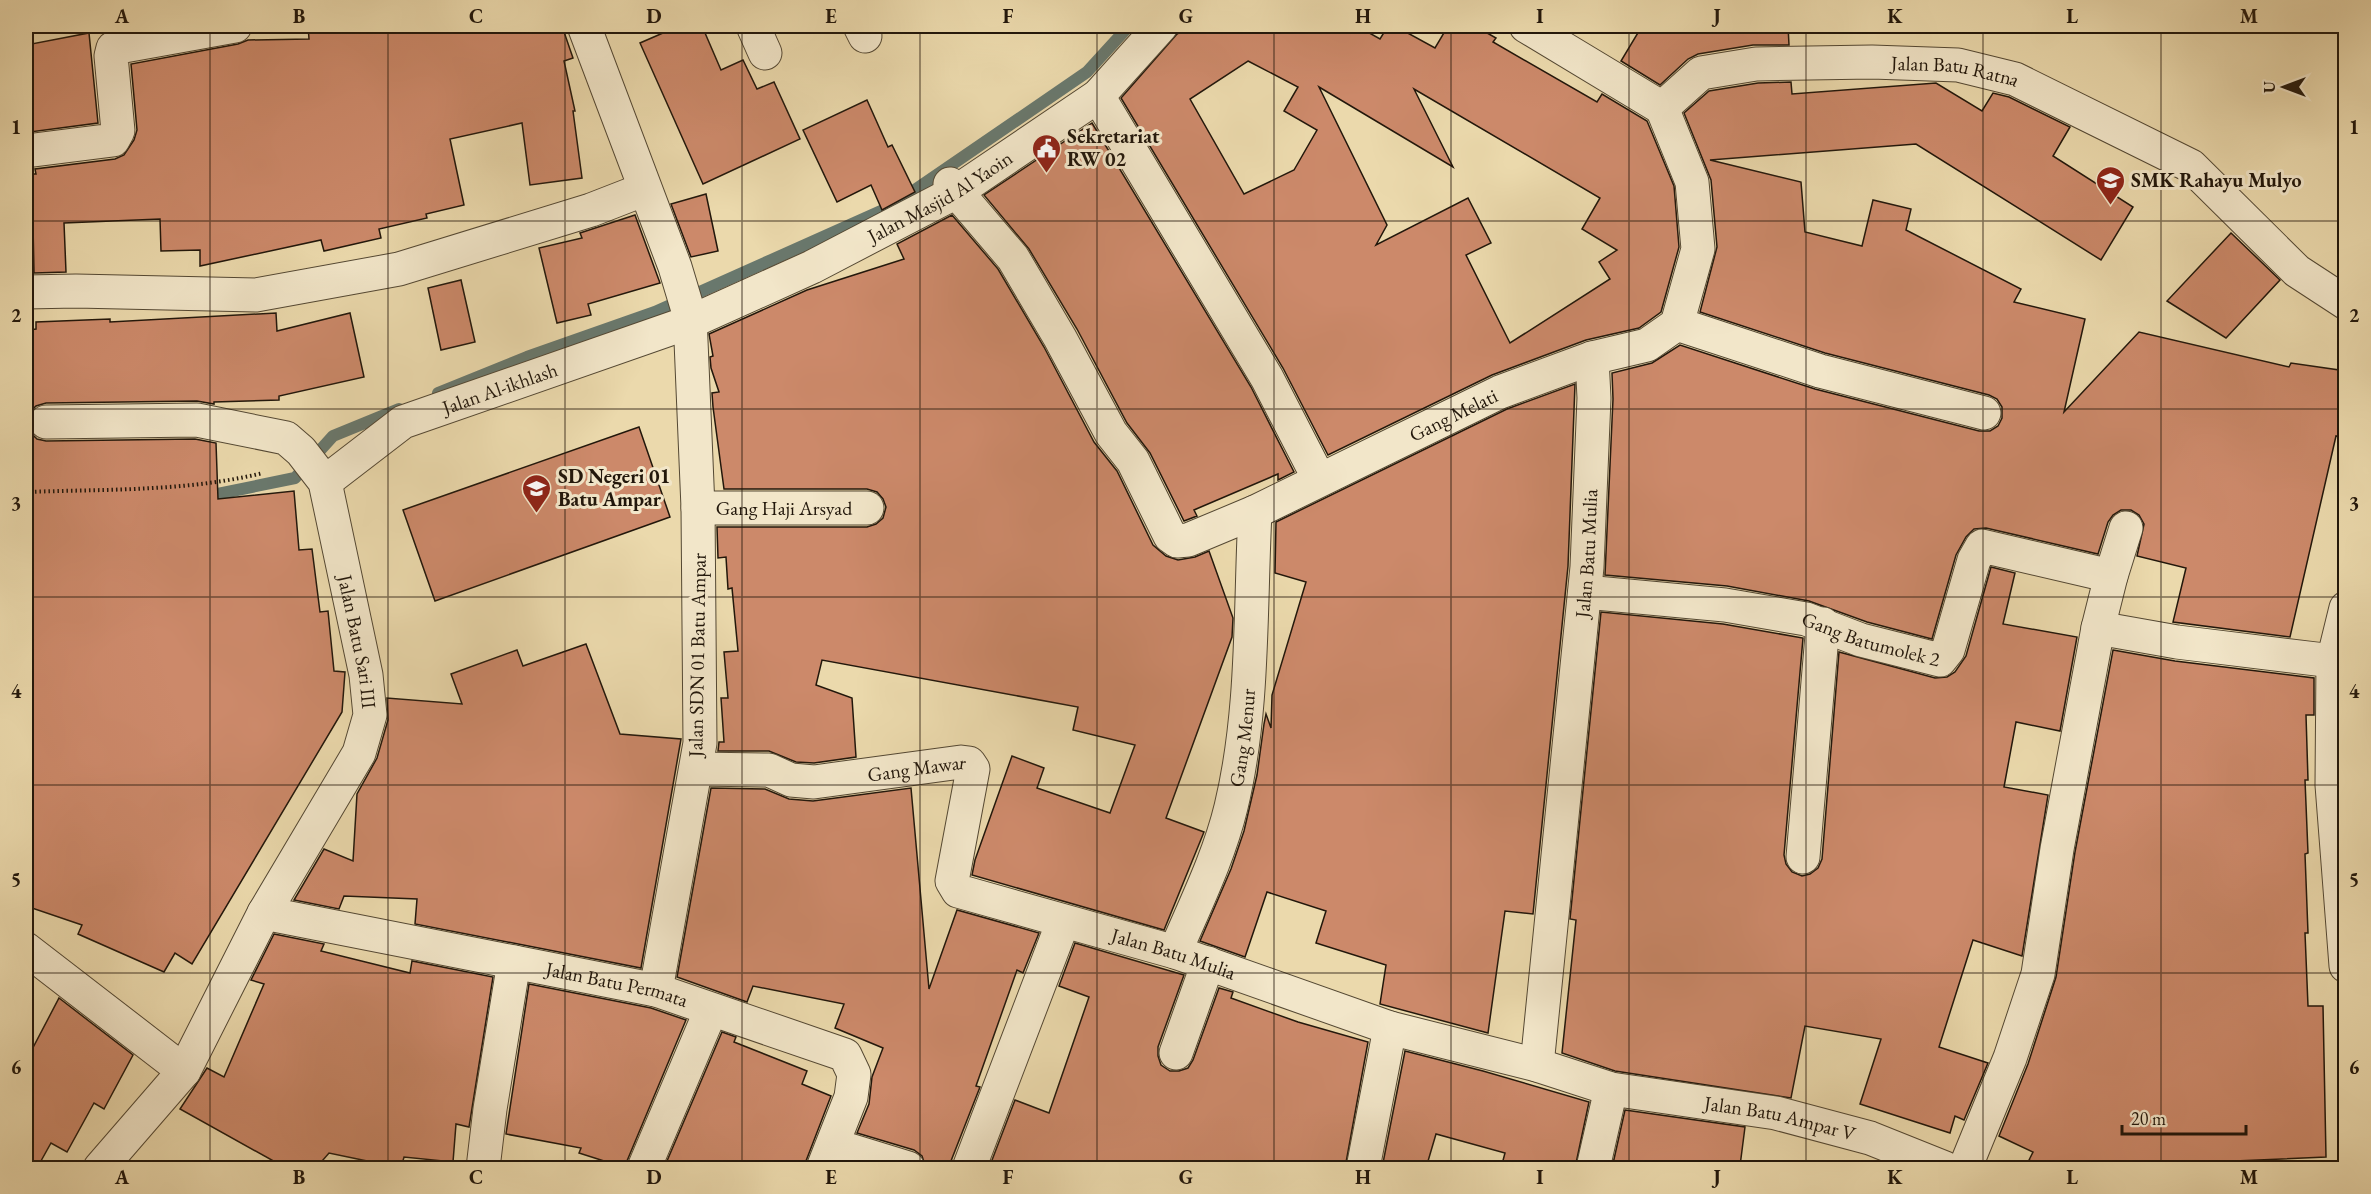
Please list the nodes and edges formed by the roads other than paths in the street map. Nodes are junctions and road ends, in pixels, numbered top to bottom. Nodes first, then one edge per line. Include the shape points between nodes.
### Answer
1 (235, 26) edge
2 (584, 26) edge
3 (1161, 26) edge
4 (1526, 26) edge
5 (1098, 96) junction
6 (1662, 108) junction
7 (26, 151) edge
8 (953, 188) junction
9 (645, 189) junction
10 (26, 292) edge
11 (2346, 303) edge
12 (690, 319) junction
13 (1677, 324) junction
14 (1592, 358) junction
15 (1984, 413) dead end
16 (46, 422) dead end
17 (311, 463) junction
18 (1319, 479) junction
19 (699, 508) junction
20 (867, 508) dead end
21 (1255, 512) junction
22 (2126, 528) dead end
23 (2110, 576) junction
24 (1585, 592) junction
25 (2346, 608) edge
26 (1823, 624) junction
27 (2098, 628) junction
28 (2333, 661) junction
29 (696, 769) junction
30 (1803, 857) dead end
31 (264, 913) junction
32 (1063, 922) junction
33 (26, 949) edge
34 (1175, 952) junction
35 (514, 962) junction
36 (1208, 963) junction
37 (2346, 966) edge
38 (656, 990) junction
39 (711, 1010) junction
40 (1390, 1028) junction
41 (1176, 1053) dead end
42 (1537, 1065) junction
43 (184, 1071) junction
44 (1611, 1089) junction
45 (828, 1157) edge
46 (100, 1168) edge
47 (483, 1168) edge
48 (644, 1168) edge
49 (908, 1168) edge
50 (969, 1168) edge
51 (1363, 1168) edge
52 (1593, 1168) edge
53 (1945, 1168) edge
54 (1965, 1168) edge

1 - 7 street via 113,48 117,131 113,140
2 - 9 street
3 - 5 street, Jalan Masjid Al Yaoin
4 - 6 street
5 - 8 street, Jalan Masjid Al Yaoin
5 - 18 street via 1267,378
6 - 11 street, Jalan Batu Ratna via 1701,74 1756,64 1958,65 2015,79 2191,166 2297,271
6 - 13 street via 1692,182 1698,249
8 - 12 street, Jalan Masjid Al Yaoin via 812,267
8 - 21 street, Gang Melati via 1013,258 1111,433 1133,461 1170,536 1177,541 1188,540
9 - 10 street via 591,210 399,269 256,295
9 - 12 street, Jalan SDN 01 Batu Ampar
12 - 17 street, Jalan Al-ikhlash via 403,422
12 - 19 street, Jalan SDN 01 Batu Ampar
13 - 14 street via 1647,345
13 - 15 street via 1820,371
14 - 18 street, Gang Melati via 1500,392
14 - 24 street, Jalan Batu Mulia via 1594,398
16 - 17 street via 197,420 286,438
17 - 31 street, Jalan Batu Sari III via 366,675 370,715 359,753
18 - 21 street, Gang Melati
19 - 20 street, Gang Haji Arsyad
19 - 29 street, Jalan SDN 01 Batu Ampar via 700,743
21 - 34 street, Gang Menur via 1247,687 1236,780 1217,851
22 - 23 street
23 - 26 street, Gang Batumolek 2 via 1982,546 1974,560 1948,650 1940,660 1861,640
23 - 27 street
24 - 26 street, Gang Batumolek 2 via 1725,605
24 - 42 street, Jalan Batu Mulia
25 - 28 street
26 - 30 street
27 - 28 street
27 - 54 street via 2037,974 2010,1058
28 - 37 street via 2332,785
29 - 32 street, Gang Mawar via 770,770 791,780 814,782 969,763 973,769 954,887
29 - 38 street, Jalan SDN 01 Batu Ampar
31 - 35 street, Jalan Batu Permata
31 - 43 street, Jalan Batu Sari III
32 - 34 street, Jalan Batu Mulia
32 - 50 street
33 - 43 street
34 - 36 street, Jalan Batu Mulia
35 - 38 street, Jalan Batu Permata
35 - 47 street
36 - 40 street, Jalan Batu Mulia
36 - 41 street
38 - 39 street, Jalan Batu Permata
39 - 45 street, Jalan Batu Permata via 845,1055 854,1074 851,1098
39 - 48 street
40 - 42 street, Jalan Batu Mulia
40 - 51 street
42 - 44 street, Jalan Batu Mulia
43 - 46 street, Jalan Batu Sari III
44 - 52 street
44 - 53 street, Jalan Batu Ampar V via 1776,1113 1870,1138
45 - 49 street

